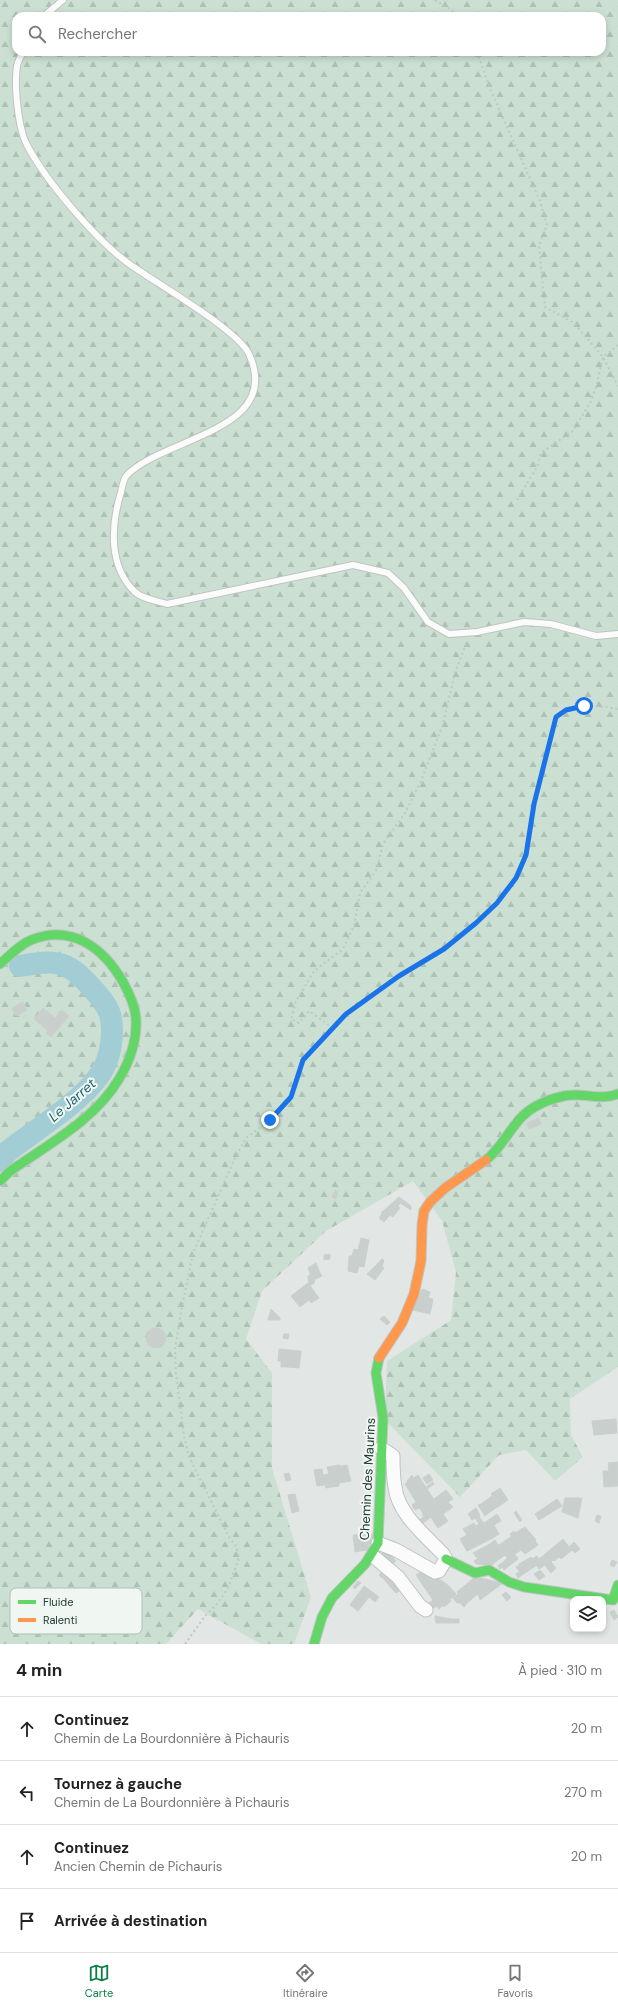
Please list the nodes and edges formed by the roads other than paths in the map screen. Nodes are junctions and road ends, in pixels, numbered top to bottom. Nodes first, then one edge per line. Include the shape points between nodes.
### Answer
1 (63, 0) edge
2 (49, 12) edge
3 (21, 56) edge
4 (618, 634) edge
5 (0, 964) edge
6 (618, 1094) edge
7 (0, 1181) edge
8 (381, 1448) junction
9 (378, 1542) junction
10 (374, 1556) junction
11 (446, 1559) junction
12 (618, 1586) edge
13 (426, 1610) dead end
14 (314, 1644) edge

1 - 2 lane
3 - 4 lane via 17,66 17,105 26,143 47,177 96,235 126,261 233,334 248,353 257,381 248,405 227,423 153,457 126,476 116,509 113,547 124,579 137,594 167,604 353,566 388,573 404,588 428,622 449,634 524,622 552,624 596,636
5 - 7 street via 31,940 51,935 69,934 89,942 106,955 119,974 131,998 136,1020 134,1043 126,1067 114,1087 96,1107
6 - 8 street, Chemin des Maurins via 604,1099 581,1094 552,1099 534,1107 520,1116 490,1158 438,1192 423,1212 422,1254 405,1318 380,1355 376,1369 384,1415
8 - 9 street, Chemin des Maurins
8 - 11 street via 393,1456 395,1488 410,1519
9 - 10 street, Chemin des Maurins
9 - 11 street via 436,1572 440,1571
10 - 13 street via 398,1577
10 - 14 street, Chemin des Maurins via 336,1593 322,1618
11 - 12 street via 475,1573 489,1570 509,1582 524,1587 613,1600

